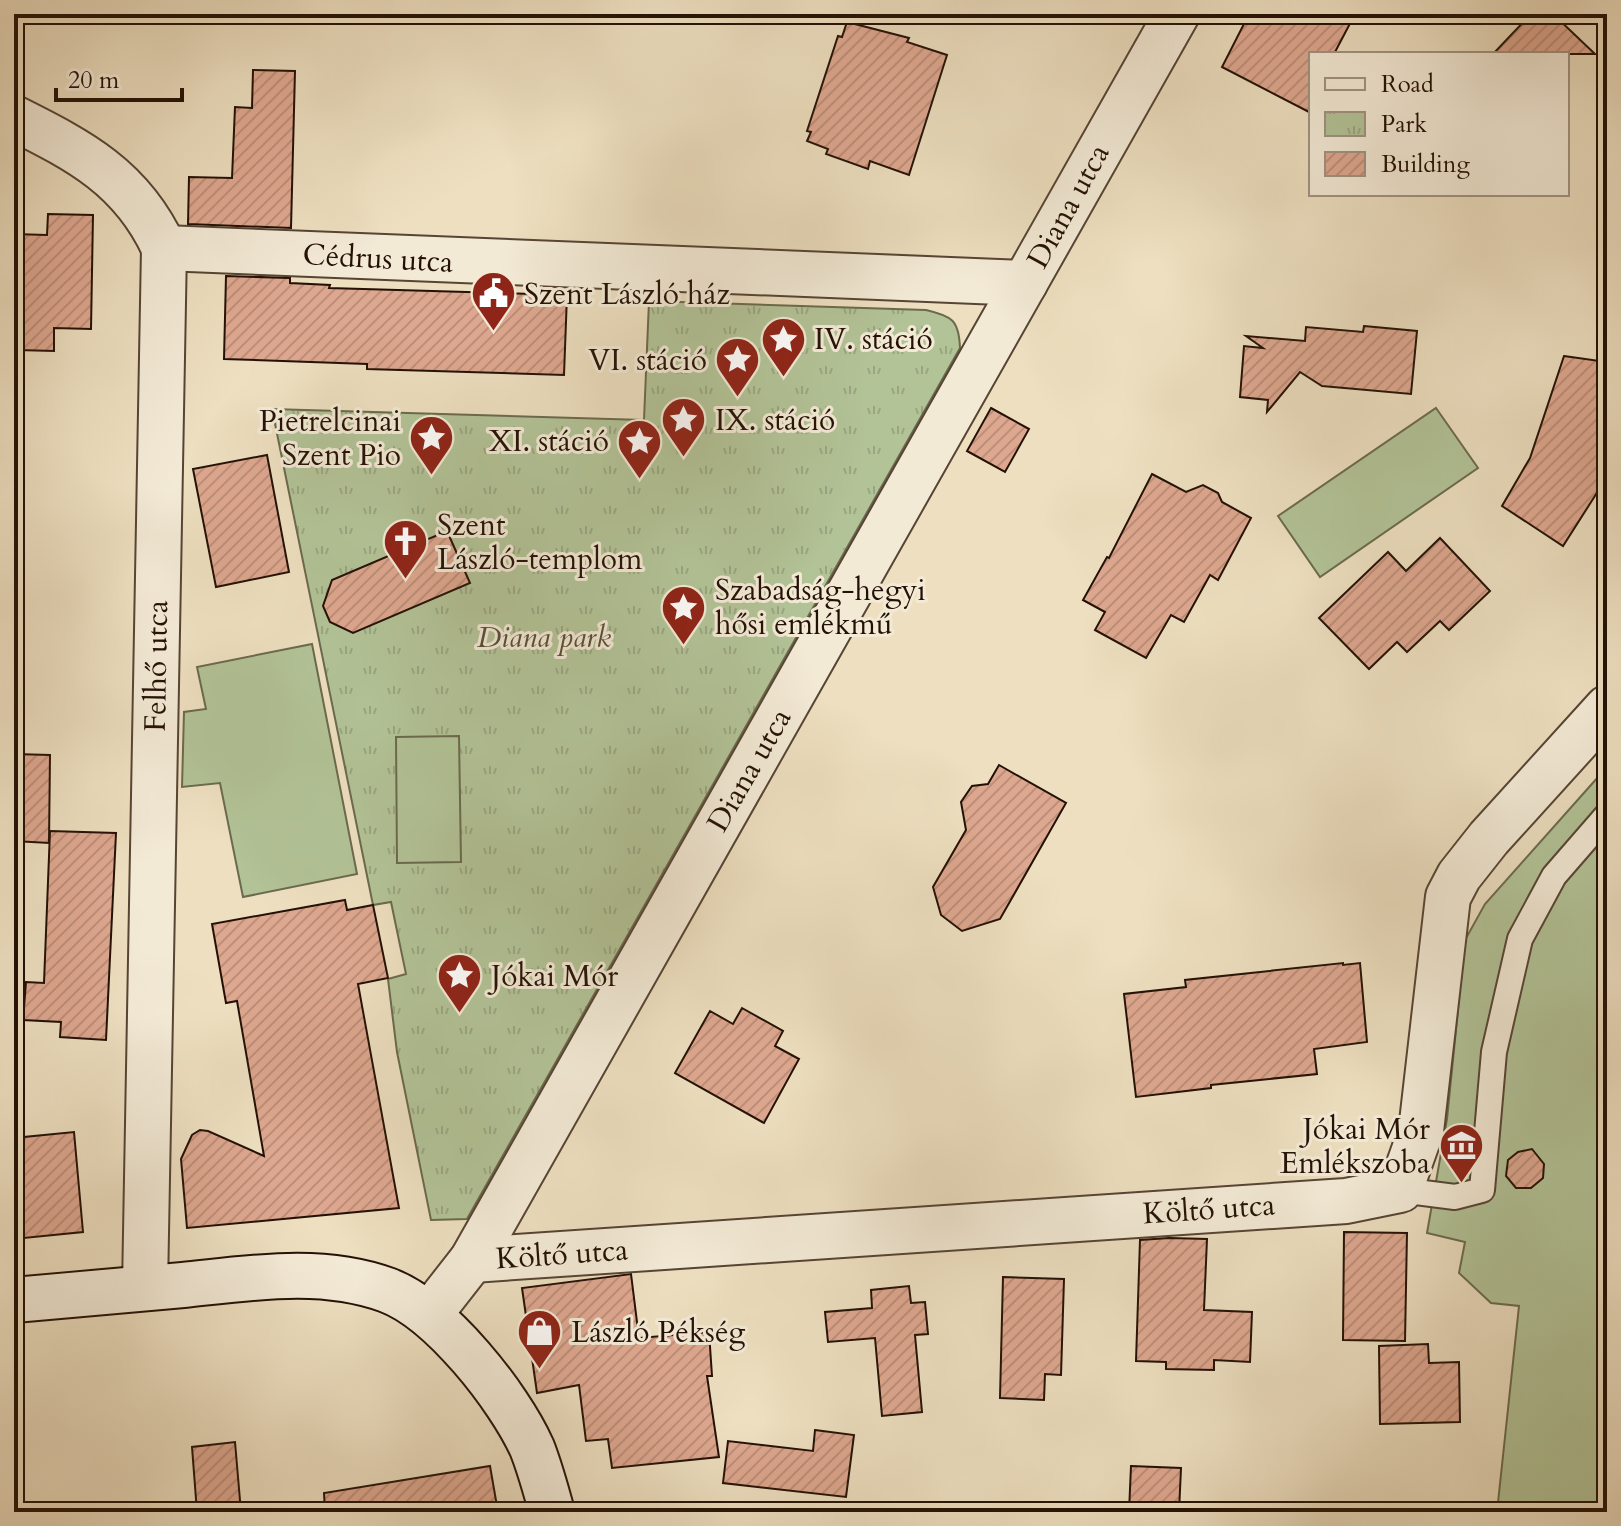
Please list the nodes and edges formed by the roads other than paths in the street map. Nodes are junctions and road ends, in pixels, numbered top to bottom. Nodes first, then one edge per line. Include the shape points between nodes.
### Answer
1 (1177, 14) edge
2 (14, 118) edge
3 (164, 248) junction
4 (1025, 283) junction
5 (1607, 708) edge
6 (1607, 815) edge
7 (1400, 1190) junction
8 (472, 1260) junction
9 (145, 1288) junction
10 (14, 1300) edge
11 (429, 1315) junction
12 (557, 1511) edge

1 - 4 street, Diana utca
2 - 3 street via 105,170 153,224
3 - 4 street, Cédrus utca
3 - 9 street, Felhő utca
4 - 8 street, Diana utca
5 - 7 street via 1489,838 1448,897 1421,1131
6 - 7 lane via 1554,876 1520,939 1494,1052 1482,1190 1455,1197
7 - 8 street, Költő utca via 1346,1201
8 - 11 street, Diana utca
9 - 10 street
9 - 11 street via 304,1275 388,1291
11 - 12 street via 512,1412

